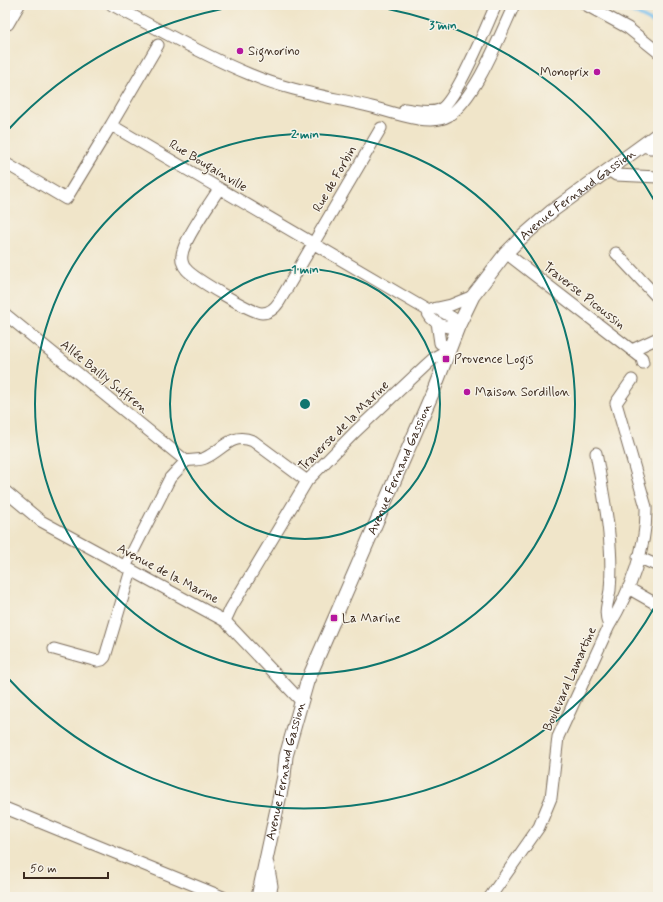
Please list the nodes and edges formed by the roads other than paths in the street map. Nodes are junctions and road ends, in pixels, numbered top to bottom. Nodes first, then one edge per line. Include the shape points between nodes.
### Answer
1 (19, 5) edge
2 (112, 5) edge
3 (496, 5) edge
4 (514, 5) edge
5 (586, 5) edge
6 (6, 25) edge
7 (158, 45) dead end
8 (657, 51) edge
9 (371, 107) junction
10 (112, 125) junction
11 (381, 128) dead end
12 (658, 134) edge
13 (642, 146) junction
14 (658, 148) edge
15 (5, 163) edge
16 (610, 171) junction
17 (658, 177) edge
18 (219, 189) junction
19 (313, 244) junction
20 (506, 253) junction
21 (616, 253) dead end
22 (473, 296) junction
23 (658, 298) edge
24 (431, 309) junction
25 (5, 314) edge
26 (437, 322) junction
27 (458, 327) junction
28 (658, 338) edge
29 (450, 349) junction
30 (632, 350) junction
31 (643, 363) dead end
32 (632, 380) dead end
33 (596, 452) dead end
34 (186, 461) junction
35 (307, 481) junction
36 (5, 491) edge
37 (638, 557) junction
38 (658, 566) edge
39 (128, 569) junction
40 (628, 588) junction
41 (658, 604) edge
42 (226, 621) junction
43 (609, 626) junction
44 (54, 649) dead end
45 (301, 701) junction
46 (5, 808) edge
47 (267, 862) junction
48 (223, 897) edge
49 (258, 897) edge
50 (268, 897) edge
51 (490, 897) edge

1 - 6 street
2 - 9 street via 249,74 293,89
3 - 9 street via 453,95 439,110
4 - 9 street via 479,77 449,115 433,120
5 - 8 street via 628,28
7 - 10 street
10 - 15 street via 66,200
10 - 18 street, Rue Bougainville
11 - 19 street, Rue de Forbin
12 - 13 street, Avenue Fernand Gassion
13 - 14 street, Avenue Fernand Gassion
13 - 16 street, Avenue Fernand Gassion
16 - 17 street via 616,175
16 - 20 street, Avenue Fernand Gassion via 552,212
18 - 19 street, Rue Bougainville
18 - 19 street, Rue de Forbin via 184,246 182,254 185,268 194,277 253,310 267,312 279,302
19 - 24 street, Rue Bougainville
20 - 22 street, Avenue Fernand Gassion
20 - 30 street, Traverse Picoussin
21 - 23 street
22 - 24 street via 451,305
22 - 27 street, Avenue Fernand Gassion
24 - 26 street, Rue Bougainville via 428,314
24 - 27 street, Rue Bougainville via 453,318
25 - 34 street, Allée Bailly Suffren
26 - 27 street via 450,328
26 - 29 street via 440,343
27 - 29 street, Avenue Fernand Gassion
28 - 30 street
29 - 35 street, Traverse de la Marine via 424,367
29 - 45 street, Avenue Fernand Gassion via 320,648
30 - 31 street, Traverse Picoussin via 642,358
32 - 37 street via 616,402 646,507
33 - 43 street via 610,541 610,590 605,616
34 - 35 street via 201,460 237,438 245,438
34 - 39 street via 170,478
35 - 42 street, Traverse de la Marine via 231,608
36 - 39 street, Avenue de la Marine via 41,521
37 - 38 street
37 - 40 street, Boulevard Lamartine
39 - 42 street, Avenue de la Marine
39 - 44 street via 102,660 97,662
40 - 41 street
40 - 43 street, Boulevard Lamartine
42 - 45 street, Avenue de la Marine
43 - 51 street, Boulevard Lamartine via 558,737 551,798 539,827
45 - 47 street, Avenue Fernand Gassion via 286,756
46 - 48 street
47 - 49 street, Avenue Fernand Gassion via 260,880
47 - 50 street, Avenue Fernand Gassion via 271,886

